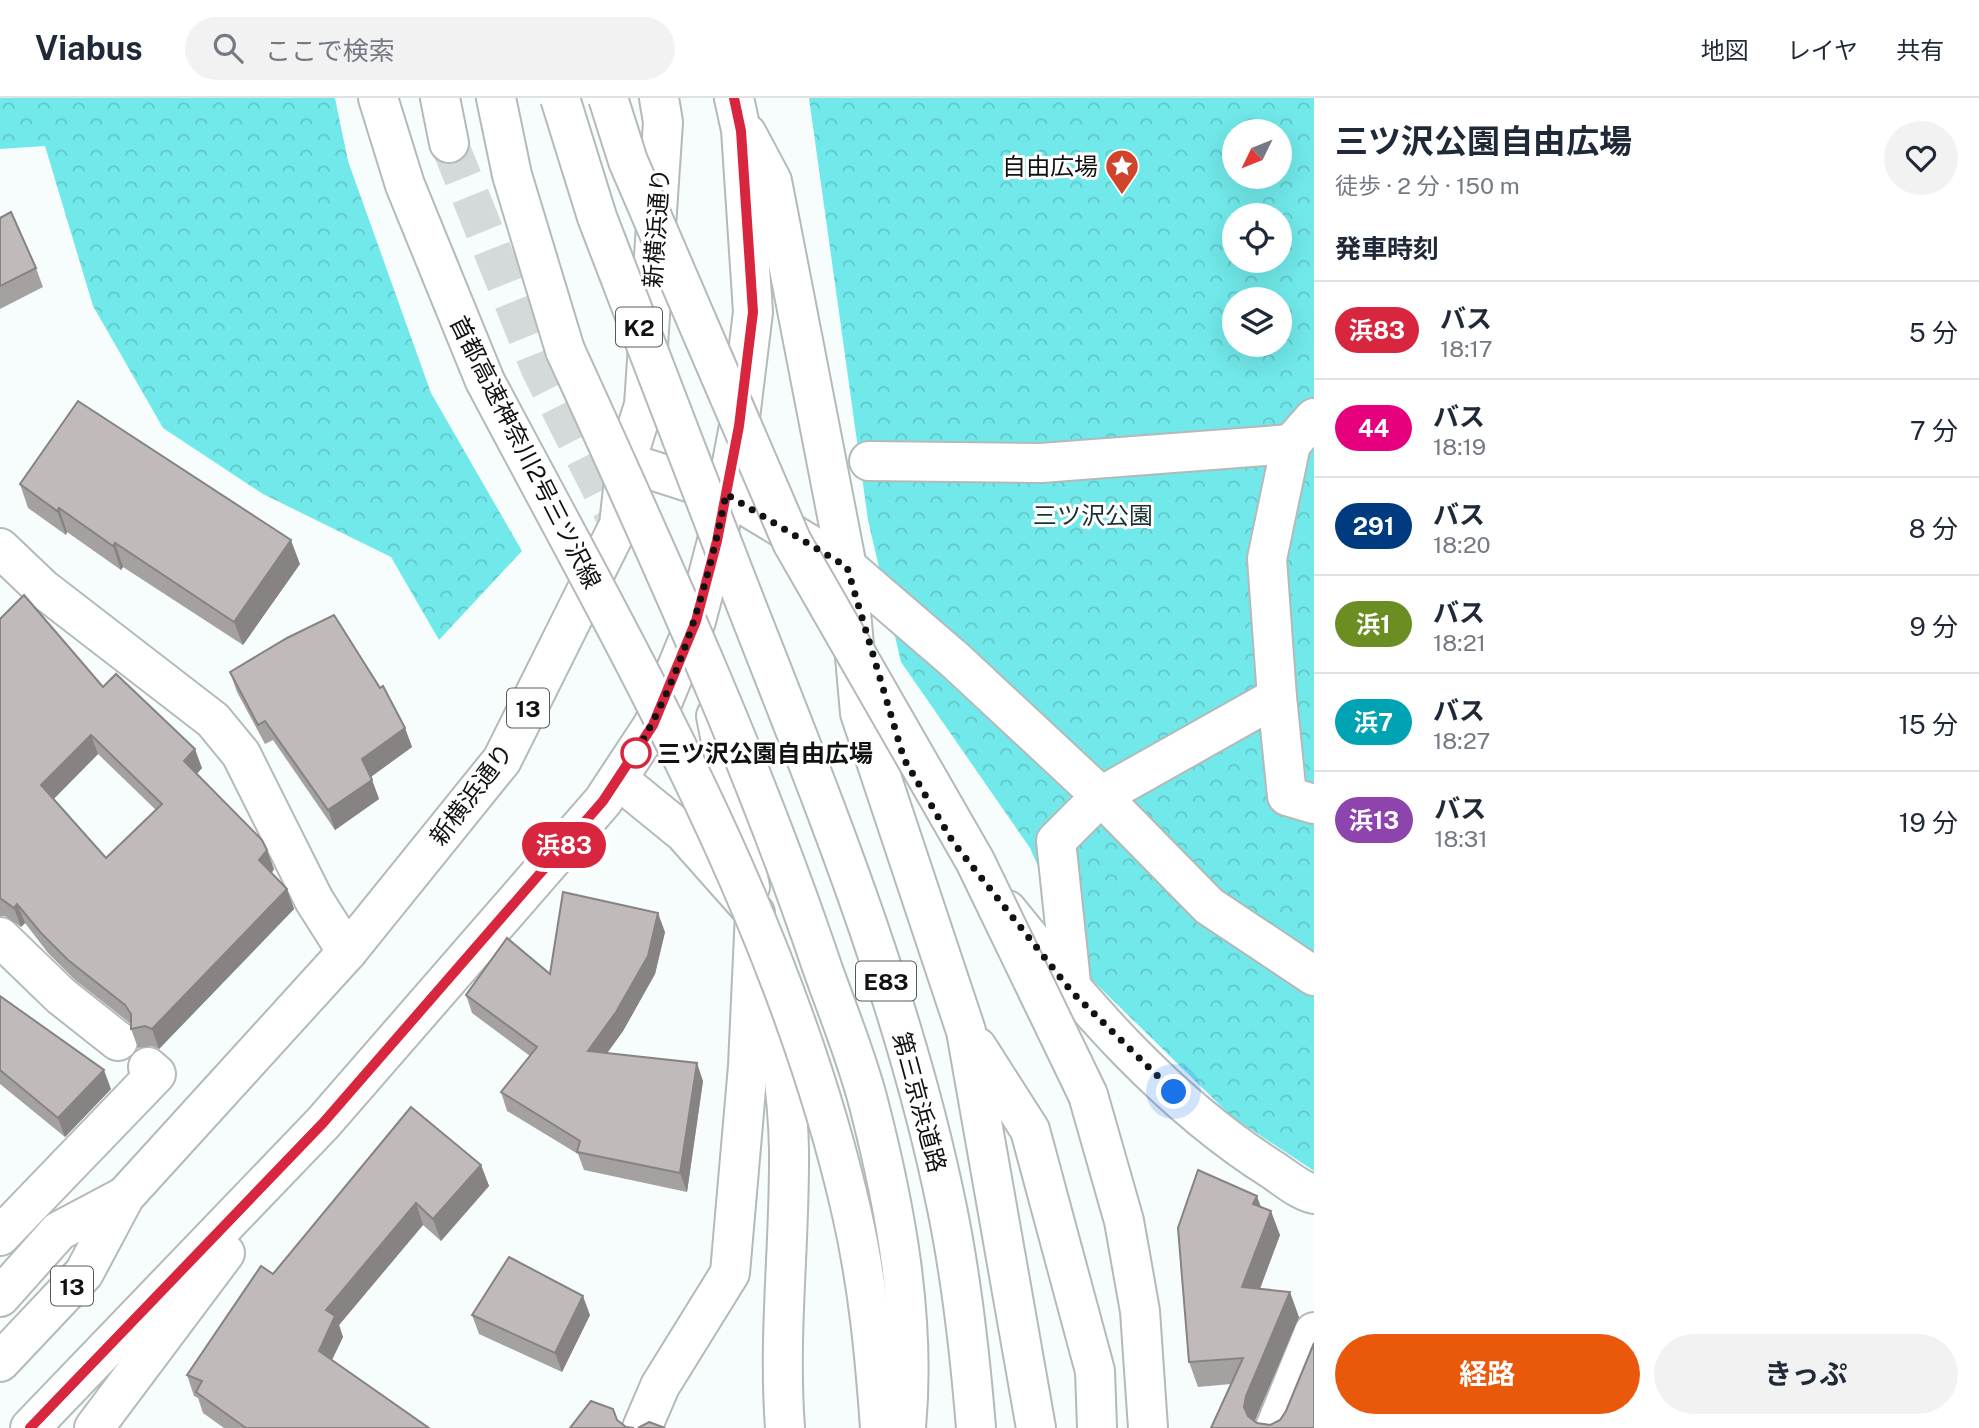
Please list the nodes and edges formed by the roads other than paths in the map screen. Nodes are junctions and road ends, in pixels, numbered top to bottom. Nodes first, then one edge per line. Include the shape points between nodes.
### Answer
1 (377, 98) edge
2 (440, 98) edge
3 (495, 98) edge
4 (560, 98) edge
5 (608, 98) edge
6 (659, 98) edge
7 (736, 109) edge
8 (449, 143) tunnel mouth
9 (1302, 431) edge
10 (869, 461) dead end
11 (626, 462) junction
12 (726, 494) junction
13 (0, 548) edge
14 (726, 553) joint
15 (847, 567) junction
16 (696, 621) junction
17 (1277, 697) junction
18 (619, 780) junction
19 (1101, 796) junction
20 (1314, 804) edge
21 (755, 913) junction
22 (0, 937) edge
23 (347, 953) junction
24 (1314, 976) edge
25 (1072, 992) junction
26 (966, 1031) junction
27 (118, 1041) dead end
28 (148, 1067) dead end
29 (323, 1123) junction
30 (1314, 1194) edge
31 (125, 1196) junction
32 (0, 1236) edge
33 (0, 1297) edge
34 (1314, 1332) edge
35 (0, 1362) edge
36 (30, 1428) edge
37 (94, 1428) edge
38 (642, 1428) edge
39 (785, 1428) edge
40 (880, 1428) edge
41 (906, 1428) edge
42 (976, 1428) edge
43 (1036, 1428) edge
44 (1097, 1428) edge
45 (1148, 1428) edge
46 (1275, 1428) edge

1 - 40 main road, 首都高速神奈川2号三ツ沢線, bridge via 405,185 485,381 605,608 718,834 762,935 827,1118 852,1215 869,1314
2 - 8 main road
3 - 41 main road, bridge via 512,175 565,350 672,585 785,856 869,1102 903,1259 909,1399
4 - 14 main road, K2, bridge via 597,217
5 - 45 main road, bridge via 628,161 792,542 975,861 1088,1096 1124,1221 1139,1311
6 - 11 main road, 新横浜通り / 13 via 663,122 645,405
7 - 12 main road via 753,312
7 - 15 main road via 772,181
9 - 10 main road via 1041,463
9 - 17 main road via 1267,559
11 - 12 main road
11 - 16 main road
11 - 23 main road, 新横浜通り / 13 via 619,525 502,761
12 - 15 main road
12 - 16 main road
13 - 23 main road via 42,588 220,729 241,754 314,900
14 - 42 main road, 第三京浜道路 / E83 via 869,925 908,1052 947,1208 967,1325
15 - 19 main road
15 - 25 main road via 904,759 953,842
15 - 26 main road via 860,713
16 - 18 main road via 653,725
16 - 21 main road
17 - 19 main road
17 - 20 main road via 1287,796
18 - 21 main road via 684,833
18 - 29 main road
19 - 24 main road via 1209,906
19 - 25 main road via 1056,841
21 - 38 main road via 748,1066 730,1273 660,1386
21 - 39 main road via 781,1048 789,1149 781,1385
22 - 27 main road via 61,996
23 - 31 main road, 新横浜通り / 13
25 - 30 main road via 1229,1142
26 - 43 main road
26 - 44 main road via 1030,1130 1095,1371
28 - 32 main road via 156,1074
29 - 36 main road
29 - 37 main road
31 - 33 main road via 59,1231
31 - 35 main road, 新横浜通り / 13 via 84,1273
34 - 46 main road

